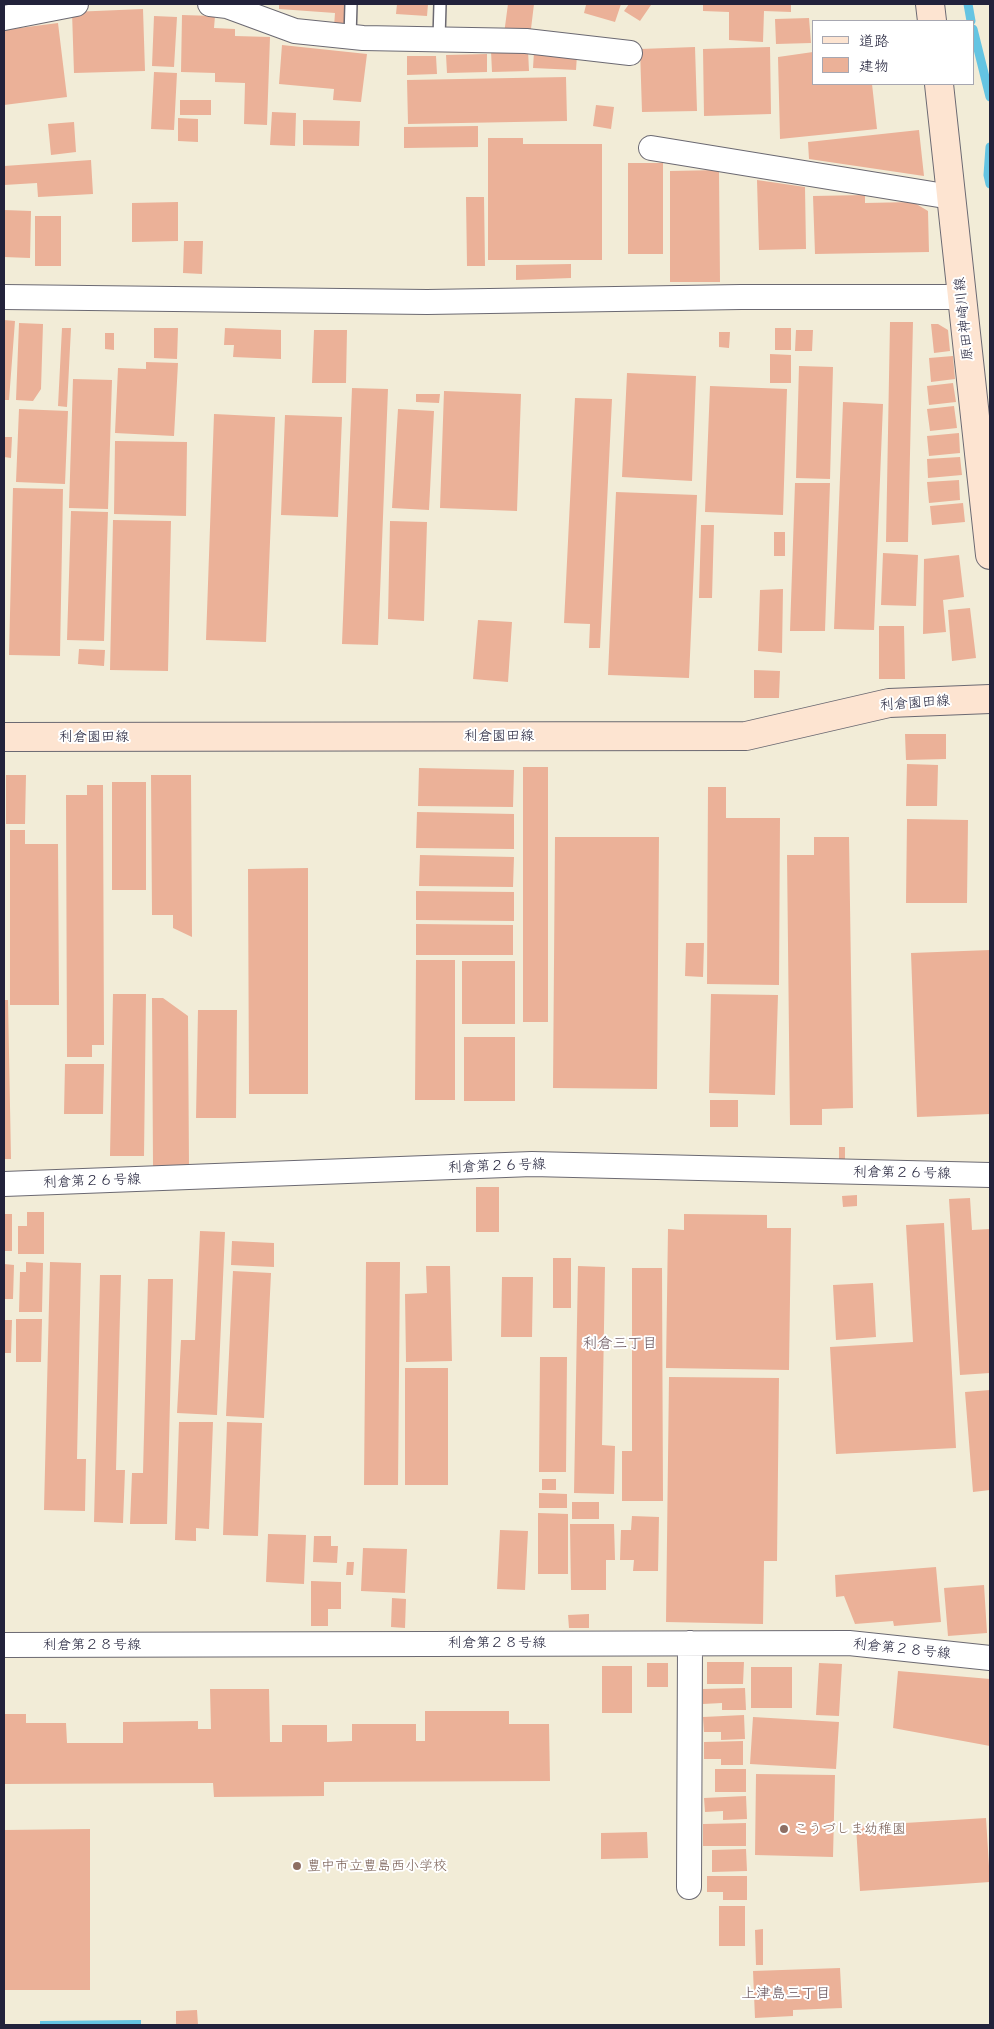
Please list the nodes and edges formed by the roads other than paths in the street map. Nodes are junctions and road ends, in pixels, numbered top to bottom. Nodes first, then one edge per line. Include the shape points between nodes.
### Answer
1 (76, 4) edge
2 (210, 4) edge
3 (351, 4) edge
4 (440, 4) edge
5 (930, 4) edge
6 (4, 18) edge
7 (932, 20) edge
8 (350, 37) junction
9 (439, 39) junction
10 (630, 53) dead end
11 (939, 85) edge
12 (650, 148) dead end
13 (951, 196) junction
14 (962, 297) junction
15 (4, 298) edge
16 (990, 555) edge
17 (990, 699) edge
18 (4, 737) edge
19 (990, 1175) edge
20 (4, 1184) edge
21 (690, 1643) junction
22 (4, 1645) edge
23 (990, 1658) edge
24 (689, 1887) dead end

1 - 6 street
2 - 8 street via 227,6 295,31
3 - 8 lane
4 - 9 lane
5 - 7 street
8 - 9 street
9 - 10 street via 526,41
11 - 13 street, 原田神崎川線
12 - 13 street
13 - 14 street, 原田神崎川線
14 - 15 street via 428,302
14 - 16 street, 原田神崎川線
17 - 18 street, 利倉園田線 via 889,703 746,736
19 - 20 street, 利倉第２６号線 via 532,1164
21 - 22 street, 利倉第２８号線
21 - 23 street, 利倉第２８号線 via 849,1643
21 - 24 street

